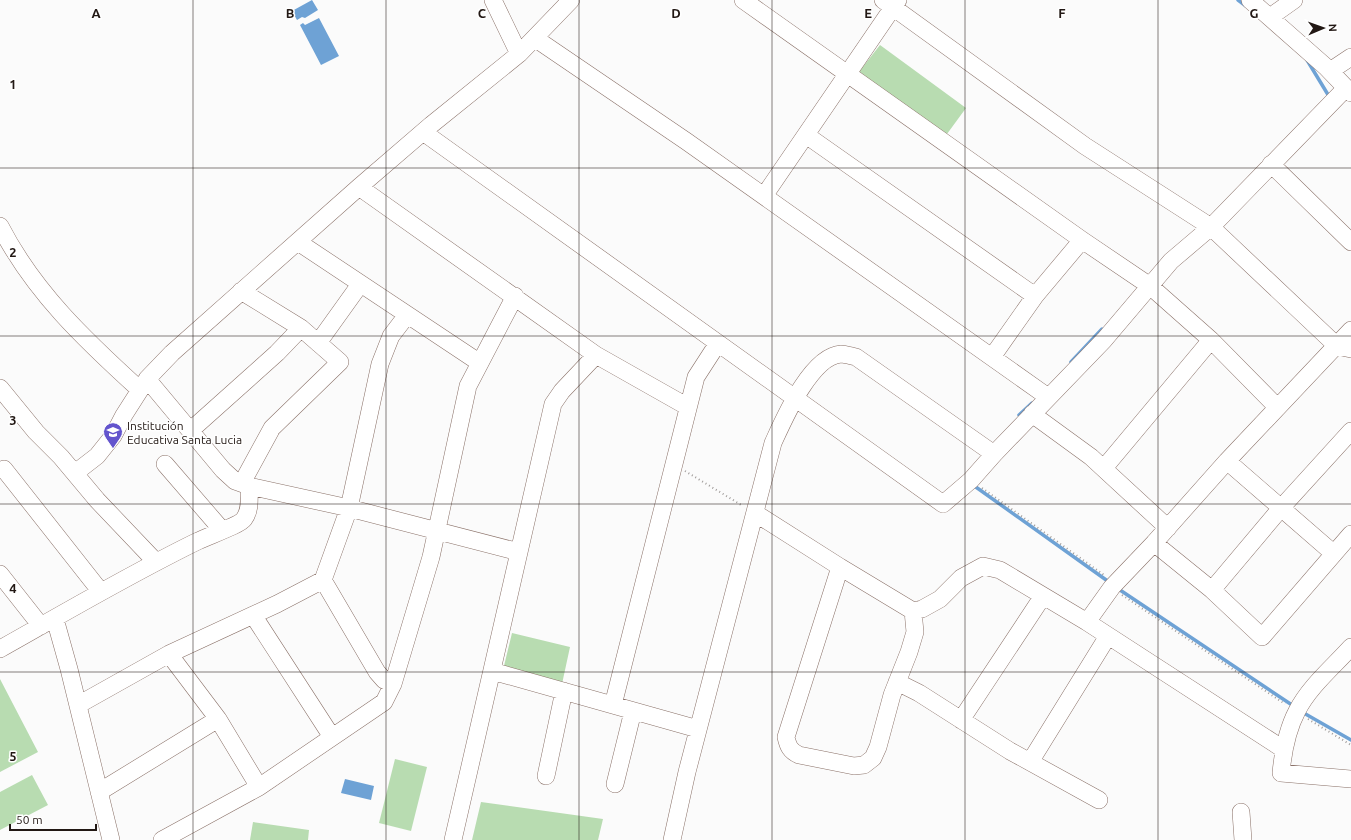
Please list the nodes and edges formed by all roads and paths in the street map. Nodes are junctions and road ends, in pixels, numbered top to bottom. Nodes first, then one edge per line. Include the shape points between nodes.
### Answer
1 (493, 0) edge
2 (571, 0) edge
3 (743, 0) edge
4 (1250, 0) edge
5 (1294, 0) edge
6 (891, 2) edge
7 (1270, 17) junction
8 (536, 39) junction
9 (519, 54) junction
10 (1351, 57) edge
11 (1330, 71) junction
12 (848, 74) junction
13 (1349, 90) edge
14 (424, 132) junction
15 (806, 134) junction
16 (1271, 164) junction
17 (359, 187) junction
18 (764, 196) junction
19 (0, 226) edge
20 (1211, 227) junction
21 (1082, 240) junction
22 (298, 242) junction
23 (1351, 242) edge
24 (1150, 286) junction
25 (356, 290) dead end
26 (241, 291) junction
27 (515, 296) junction
28 (1035, 296) junction
29 (404, 319) dead end
30 (301, 328) junction
31 (1351, 330) edge
32 (1211, 340) junction
33 (318, 343) junction
34 (718, 343) junction
35 (1344, 348) edge
36 (596, 355) junction
37 (992, 357) junction
38 (480, 363) junction
39 (143, 385) junction
40 (0, 388) edge
41 (1048, 397) junction
42 (794, 398) junction
43 (688, 407) junction
44 (1277, 407) junction
45 (1032, 414) junction
46 (191, 430) junction
47 (1351, 431) edge
48 (994, 454) junction
49 (1227, 461) junction
50 (165, 464) dead end
51 (673, 464) junction
52 (1104, 468) junction
53 (4, 469) dead end
54 (75, 473) junction
55 (971, 480) junction
56 (245, 485) junction
57 (349, 508) junction
58 (1281, 508) junction
59 (755, 513) junction
60 (1168, 528) junction
61 (222, 530) junction
62 (436, 531) junction
63 (1351, 534) edge
64 (1154, 543) junction
65 (519, 552) junction
66 (1334, 553) junction
67 (156, 562) junction
68 (840, 568) junction
69 (0, 574) edge
70 (323, 580) junction
71 (1112, 588) junction
72 (1212, 590) junction
73 (101, 592) junction
74 (1043, 596) junction
75 (913, 611) junction
76 (253, 615) junction
77 (1087, 622) junction
78 (48, 623) junction
79 (1108, 636) junction
80 (1351, 648) edge
81 (0, 649) edge
82 (169, 654) junction
83 (492, 670) junction
84 (897, 682) junction
85 (393, 684) junction
86 (564, 691) junction
87 (78, 705) junction
88 (613, 705) junction
89 (633, 711) junction
90 (1297, 712) junction
91 (218, 719) junction
92 (961, 720) junction
93 (698, 729) junction
94 (332, 738) junction
95 (1351, 745) edge
96 (1283, 749) junction
97 (1030, 762) junction
98 (546, 776) dead end
99 (1351, 779) edge
100 (616, 784) dead end
101 (259, 787) junction
102 (99, 792) junction
103 (1099, 800) dead end
104 (1241, 812) dead end
105 (111, 840) edge
106 (162, 840) edge
107 (453, 840) edge
108 (672, 840) edge
109 (1243, 840) edge

1 - 9 street
2 - 8 street
3 - 12 street
4 - 7 street
5 - 7 street
6 - 12 street
6 - 20 street via 1085,146
7 - 11 street
8 - 9 street
8 - 18 street
9 - 14 street
10 - 11 street
11 - 13 street
12 - 15 street
12 - 21 street
13 - 16 street
14 - 17 street
14 - 34 street
15 - 18 street
15 - 28 street
16 - 20 street
16 - 23 street
17 - 22 street
17 - 27 street
18 - 37 street
19 - 39 street via 14,252 51,303 81,336
20 - 24 street via 1171,261
20 - 35 street
21 - 24 street
21 - 28 street
22 - 26 street
22 - 38 street
24 - 32 street
24 - 41 street via 1104,340
25 - 33 street
26 - 30 street
26 - 39 street via 172,353
27 - 36 street
27 - 38 street
28 - 37 street
29 - 57 street via 391,336 380,364
30 - 33 street
30 - 46 street via 277,353
31 - 35 street
32 - 44 street
32 - 52 street
33 - 56 street via 340,362 272,428
34 - 42 street
34 - 43 street via 696,377
35 - 44 street
36 - 43 street
36 - 65 street via 562,391 554,404
37 - 41 street
38 - 62 street via 468,386
39 - 46 street
39 - 54 street via 113,436 97,456
40 - 54 street via 36,432
41 - 45 street
42 - 48 street via 826,359 840,354 856,357
42 - 55 street via 943,504
42 - 59 street via 773,443
43 - 51 street
44 - 49 street
45 - 48 street
45 - 52 street
46 - 56 street via 223,470 235,481
47 - 58 street
48 - 55 street
49 - 58 street
49 - 60 street
50 - 61 street
51 - 59 path
51 - 88 street
52 - 60 street
53 - 73 street
54 - 67 street
55 - 71 path via 1108,577
56 - 57 street
56 - 61 street via 250,505 245,519 236,526
57 - 62 street
57 - 70 street
58 - 66 street
58 - 72 street
59 - 68 street
59 - 93 street
60 - 64 street
61 - 67 street
62 - 65 street
62 - 85 street via 431,557
63 - 66 street
64 - 71 street
64 - 72 street
65 - 83 street
66 - 72 street via 1262,637
67 - 73 street
68 - 75 street
68 - 84 street via 786,737 788,745 799,755 854,766 864,765 873,758 878,747
69 - 78 street
70 - 76 street
70 - 85 street via 377,672 384,680
71 - 77 street
71 - 90 path
73 - 78 street
74 - 75 street via 1000,570 983,566 961,578 940,599
74 - 77 street
74 - 92 street
75 - 84 street via 915,632
76 - 82 street
76 - 94 street
77 - 79 street
78 - 81 street
78 - 87 street
79 - 96 street
79 - 97 street
80 - 90 street via 1304,699
82 - 87 street
82 - 91 street
83 - 86 street
83 - 107 street
84 - 92 street
85 - 94 street via 384,702
86 - 88 street
86 - 98 street
87 - 102 street
88 - 89 street
89 - 93 street
89 - 100 street
90 - 95 path
90 - 96 street
91 - 101 street
91 - 102 street
92 - 97 street
93 - 108 street
94 - 101 street
96 - 99 street via 1280,773
97 - 103 street
101 - 106 street
102 - 105 street
104 - 109 street

